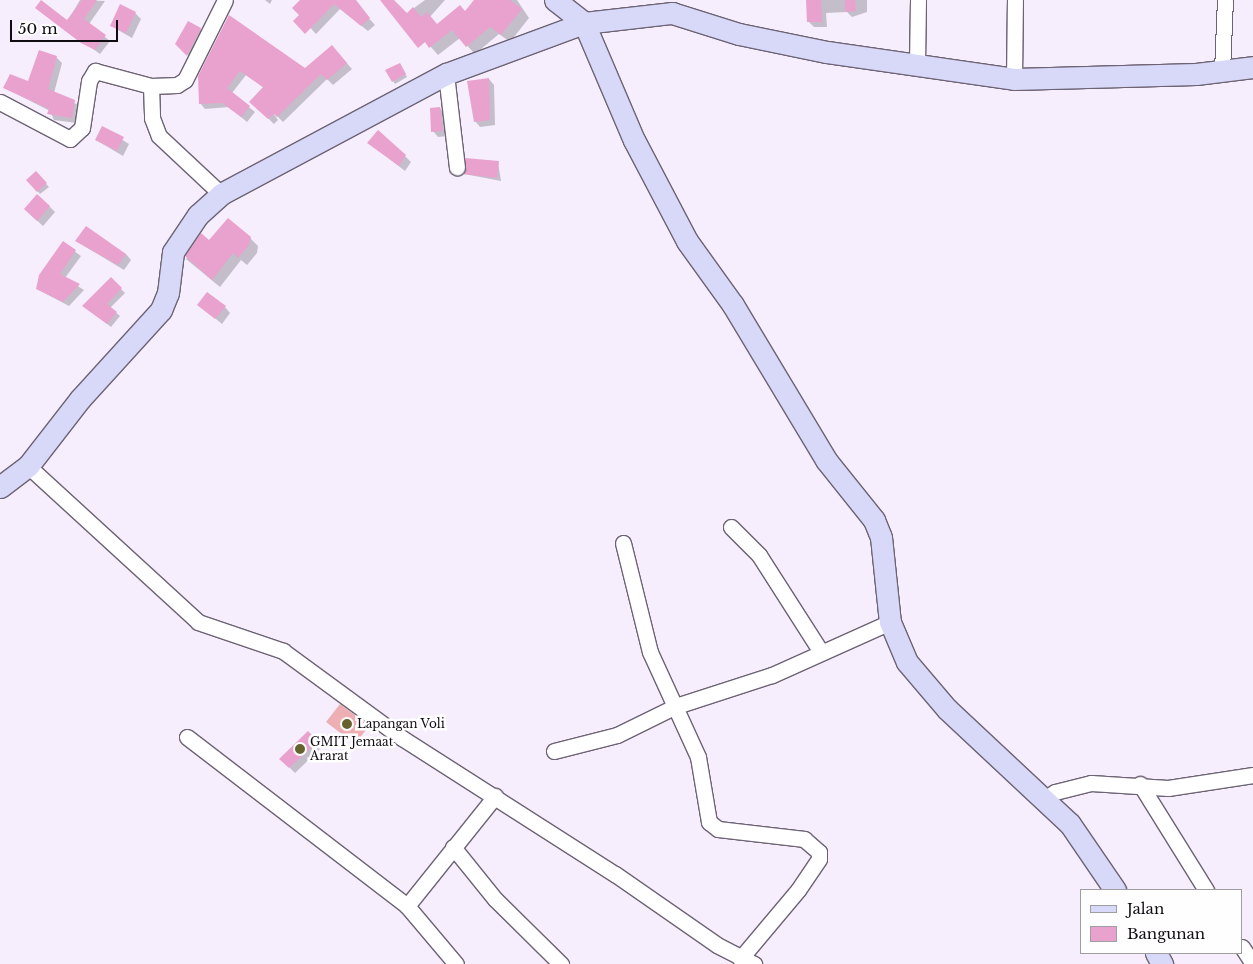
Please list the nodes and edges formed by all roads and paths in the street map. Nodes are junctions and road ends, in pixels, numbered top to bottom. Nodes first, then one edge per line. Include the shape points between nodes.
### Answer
1 (225, 0) edge
2 (555, 0) edge
3 (918, 0) edge
4 (1015, 0) edge
5 (1225, 0) edge
6 (674, 6) edge
7 (584, 23) junction
8 (917, 64) junction
9 (1253, 68) edge
10 (1222, 71) junction
11 (446, 74) junction
12 (1014, 79) junction
13 (151, 86) junction
14 (0, 102) edge
15 (457, 167) dead end
16 (221, 194) junction
17 (28, 466) junction
18 (0, 487) edge
19 (731, 527) dead end
20 (623, 543) dead end
21 (890, 622) junction
22 (821, 652) junction
23 (676, 706) junction
24 (187, 738) dead end
25 (554, 751) dead end
26 (1253, 775) edge
27 (1140, 784) junction
28 (494, 796) junction
29 (1043, 800) junction
30 (453, 847) junction
31 (1114, 889) edge
32 (1205, 889) edge
33 (407, 906) junction
34 (1243, 949) edge
35 (747, 961) edge
36 (456, 964) edge
37 (561, 964) edge
38 (1252, 964) edge

1 - 13 street via 185,80 176,85
2 - 7 street
3 - 8 street
4 - 12 street
5 - 10 street
6 - 7 street
6 - 8 street via 739,34
7 - 11 street
7 - 21 street via 634,140 677,224 733,305 826,460 874,520 881,537
8 - 12 street
9 - 10 street
10 - 12 street
11 - 15 street
11 - 16 street
13 - 14 street via 95,71 89,81 82,128 70,140
13 - 16 street via 152,118 159,136
16 - 17 street via 198,215 173,252 168,293 161,310 80,399
17 - 18 street
17 - 28 street via 198,622 283,650 402,738
19 - 22 street via 759,555
20 - 23 street via 650,652
21 - 22 street
21 - 29 street via 919,679
22 - 23 street via 772,675
23 - 25 street via 617,735
23 - 35 street via 700,765 712,825 804,839 819,852 819,859
24 - 33 street
26 - 27 street via 1168,788
27 - 29 street via 1092,783 1055,792
27 - 32 street
28 - 30 street
28 - 35 street
29 - 31 street via 1070,824
30 - 33 street
30 - 37 street via 495,899
33 - 36 street
34 - 38 street

